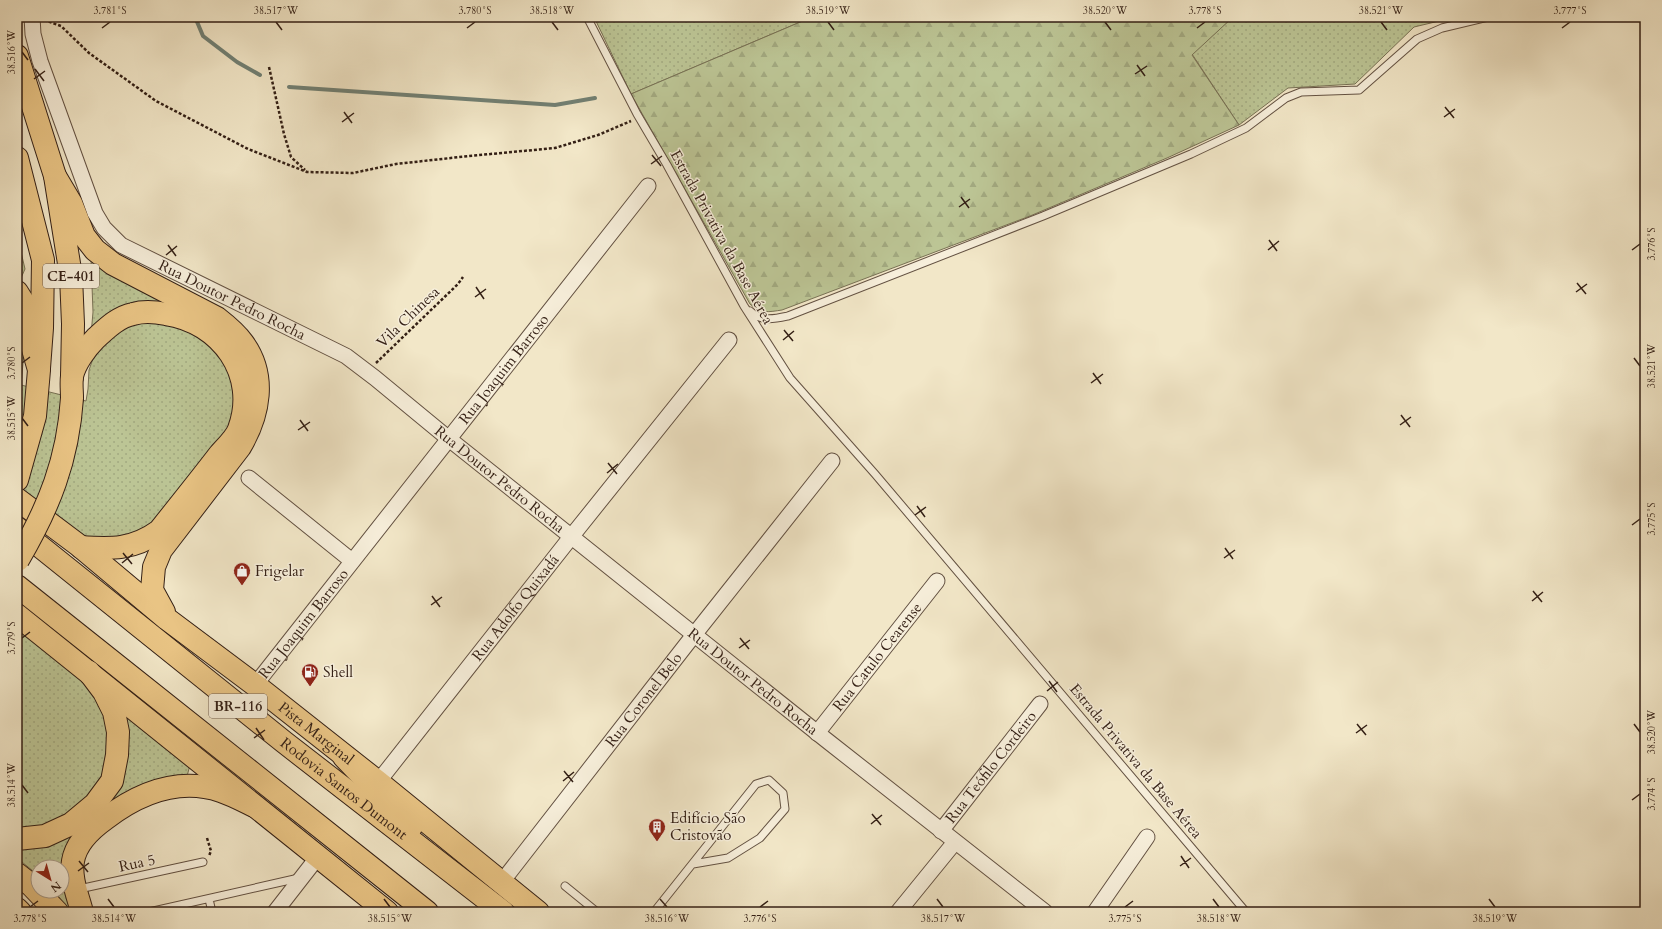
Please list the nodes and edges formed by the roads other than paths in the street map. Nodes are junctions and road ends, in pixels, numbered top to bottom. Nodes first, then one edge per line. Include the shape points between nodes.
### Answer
1 (587, 17) edge
2 (1488, 17) edge
3 (36, 18) edge
4 (17, 56) edge
5 (17, 158) edge
6 (55, 176) junction
7 (648, 186) dead end
8 (17, 292) edge
9 (744, 306) junction
10 (729, 340) dead end
11 (38, 380) junction
12 (72, 387) junction
13 (449, 439) junction
14 (832, 461) dead end
15 (249, 478) dead end
16 (17, 480) edge
17 (17, 499) edge
18 (17, 528) edge
19 (570, 537) junction
20 (81, 547) junction
21 (18, 561) edge
22 (352, 561) junction
23 (937, 581) dead end
24 (17, 586) edge
25 (17, 615) edge
26 (167, 619) junction
27 (694, 634) junction
28 (89, 672) junction
29 (255, 685) junction
30 (1040, 704) dead end
31 (817, 733) junction
32 (344, 757) junction
33 (378, 782) junction
34 (254, 806) junction
35 (941, 831) junction
36 (1147, 837) dead end
37 (17, 839) edge
38 (955, 842) junction
39 (317, 858) junction
40 (203, 862) road end
41 (692, 864) junction
42 (17, 874) edge
43 (303, 877) junction
44 (462, 880) junction
45 (501, 883) junction
46 (565, 886) dead end
47 (76, 890) junction
48 (209, 899) junction
49 (17, 909) edge
50 (20, 912) edge
51 (57, 912) edge
52 (82, 912) edge
53 (149, 912) edge
54 (212, 912) edge
55 (275, 912) edge
56 (387, 912) edge
57 (427, 912) edge
58 (503, 912) edge
59 (538, 912) edge
60 (597, 912) edge
61 (654, 912) edge
62 (898, 912) edge
63 (1045, 912) edge
64 (1095, 912) edge
65 (1246, 912) edge

1 - 9 lane, Estrada Privativa da Base Aérea via 639,118 667,164
2 - 9 lane via 1442,28 1417,39 1359,90 1300,92 1286,98 1246,128 1191,154 836,298 788,316 770,319 755,317
3 - 13 street, Rua Doutor Pedro Rocha via 33,34 40,61 95,213 104,228 121,245 346,356
4 - 6 main road, CE-401
5 - 11 main road, CE-401 via 43,260
6 - 12 main road, CE-401 via 71,276
6 - 26 main road via 71,203 84,236 95,250 120,268 217,318 244,344 256,373 258,401 250,430 240,447 161,550 154,567 152,590
7 - 13 street, Rua Joaquim Barroso
8 - 11 main road via 22,300
9 - 65 lane, Estrada Privativa da Base Aérea via 790,378 875,474
10 - 19 street, Rua Adolfo Quixadá
11 - 16 main road, CE-401 via 35,416
12 - 20 main road via 80,359 108,326 134,314 159,313 191,320 216,337 234,359 245,390 239,430 159,531 133,546 108,549
12 - 21 main road, CE-401, bridge via 71,423 59,475 47,505
13 - 19 street, Rua Doutor Pedro Rocha
13 - 22 street, Rua Joaquim Barroso
14 - 27 street, Rua Coronel Belo
15 - 22 street
17 - 20 main road, Pista Marginal / BR-116
18 - 44 main road, Rodovia Santos Dumont / BR-116 via 284,742
19 - 27 street, Rua Doutor Pedro Rocha
19 - 33 street, Rua Adolfo Quixadá
20 - 26 main road, Pista Marginal / BR-116
22 - 29 street, Rua Joaquim Barroso
23 - 31 street, Rua Catulo Cearense
24 - 57 main road, BR-116
25 - 28 main road
26 - 29 main road, Pista Marginal / BR-116
27 - 31 street, Rua Doutor Pedro Rocha
27 - 45 street, Rua Coronel Belo
28 - 34 main road
28 - 37 main road via 104,692 114,712 118,732 112,781 95,804 71,824 45,836
29 - 32 main road, Pista Marginal / BR-116
30 - 35 street, Rua Teófilo Cordeiro
31 - 35 street, Rua Doutor Pedro Rocha
32 - 33 main road, Pista Marginal / BR-116
32 - 44 main road
33 - 45 main road, Pista Marginal / BR-116
34 - 39 main road
34 - 47 main road via 207,787 170,788 139,796 87,834 77,848 72,870
35 - 38 street, Rua Doutor Pedro Rocha
36 - 64 street
38 - 62 street, Rua Teófilo Cordeiro
38 - 63 street, Rua Doutor Pedro Rocha
39 - 43 street
39 - 56 main road
40 - 47 lane, Rua 5
41 - 41 lane via 756,784 769,780 783,793 785,809 760,838 728,858
41 - 61 lane
42 - 51 main road
43 - 48 lane
43 - 55 street
44 - 58 main road, Rodovia Santos Dumont / BR-116
45 - 59 main road, Pista Marginal / BR-116
46 - 60 lane
47 - 52 main road
48 - 53 lane
48 - 54 lane
49 - 50 main road

